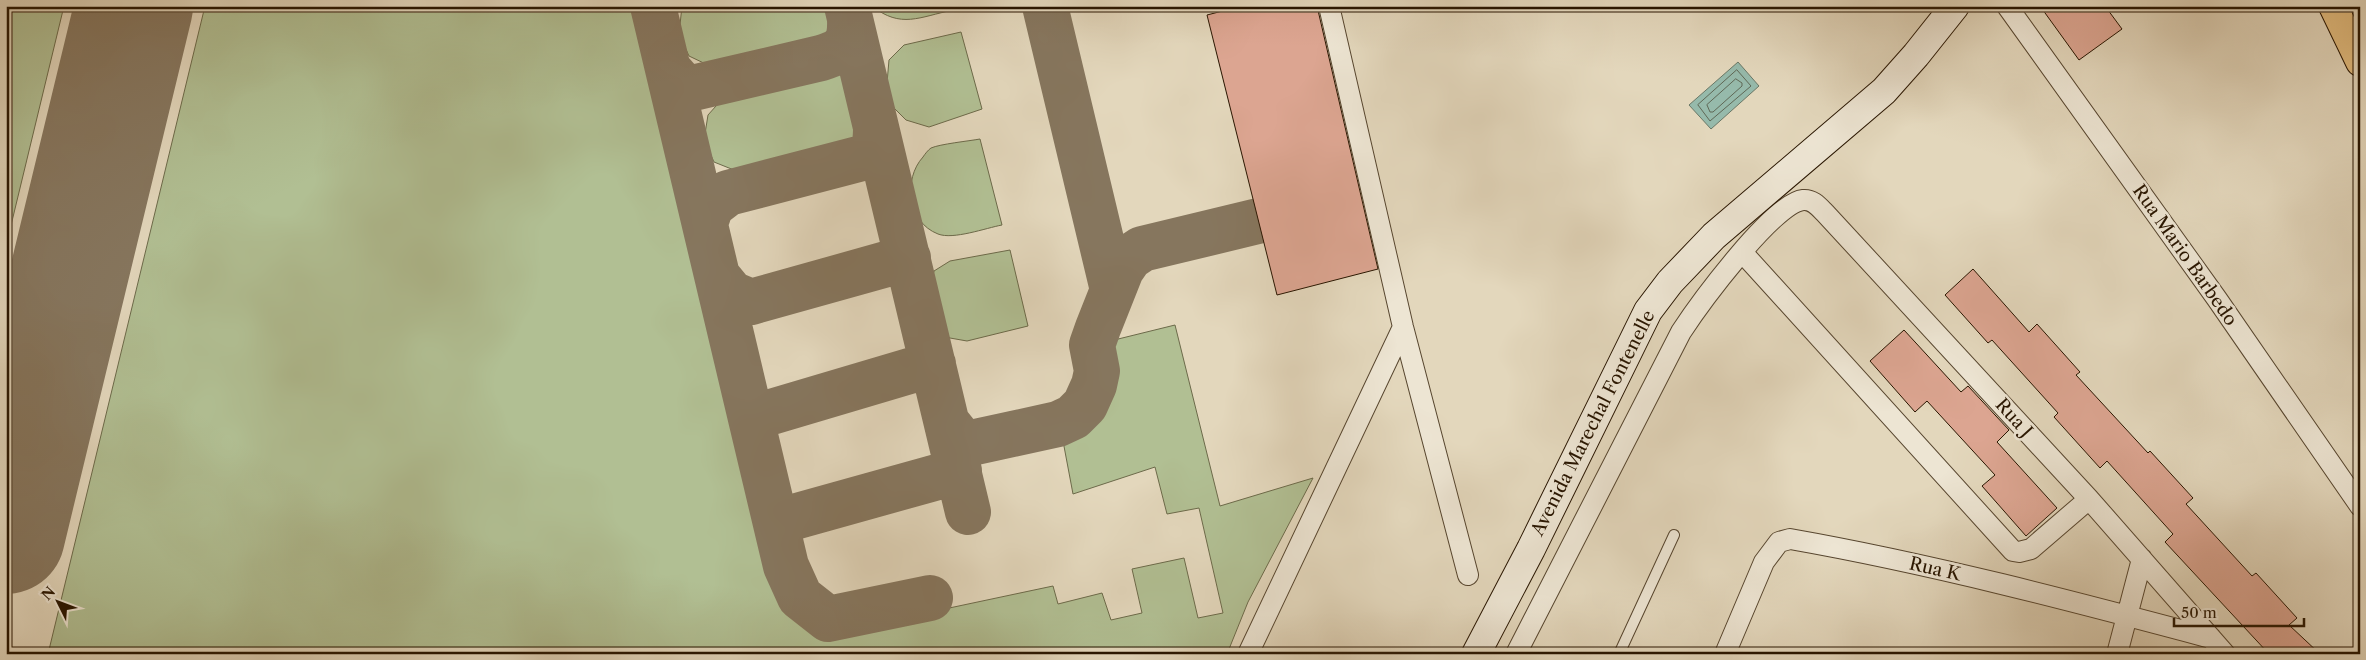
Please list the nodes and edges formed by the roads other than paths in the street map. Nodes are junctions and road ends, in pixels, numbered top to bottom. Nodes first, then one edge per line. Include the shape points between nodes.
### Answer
1 (1329, 6) edge
2 (1955, 6) edge
3 (2007, 6) edge
4 (2334, 6) edge
5 (2360, 62) edge
6 (1742, 252) junction
7 (1403, 327) junction
8 (2089, 499) junction
9 (2360, 506) edge
10 (1674, 535) dead end
11 (2142, 559) junction
12 (1468, 574) dead end
13 (2128, 616) junction
14 (2211, 638) junction
15 (1248, 654) edge
16 (1476, 654) edge
17 (1516, 654) edge
18 (1619, 654) edge
19 (1725, 654) edge
20 (2117, 654) edge
21 (2225, 654) edge

1 - 7 street
2 - 16 main road, Avenida Marechal Fontenelle via 1884,91 1714,236 1670,282 1648,311
3 - 9 street, Rua Mario Barbedo
4 - 5 main road
6 - 8 street, Rua J via 1793,204 1810,201 1825,213
6 - 8 street via 2013,551 2031,549
6 - 17 street via 1701,302 1672,347
7 - 12 street
7 - 15 street
8 - 11 street, Rua J
10 - 18 lane
11 - 13 street
11 - 14 street, Rua J
13 - 14 street, Rua K
13 - 19 street, Rua K via 1860,552 1790,539 1779,542 1764,562
13 - 20 street
14 - 21 street, Rua J

